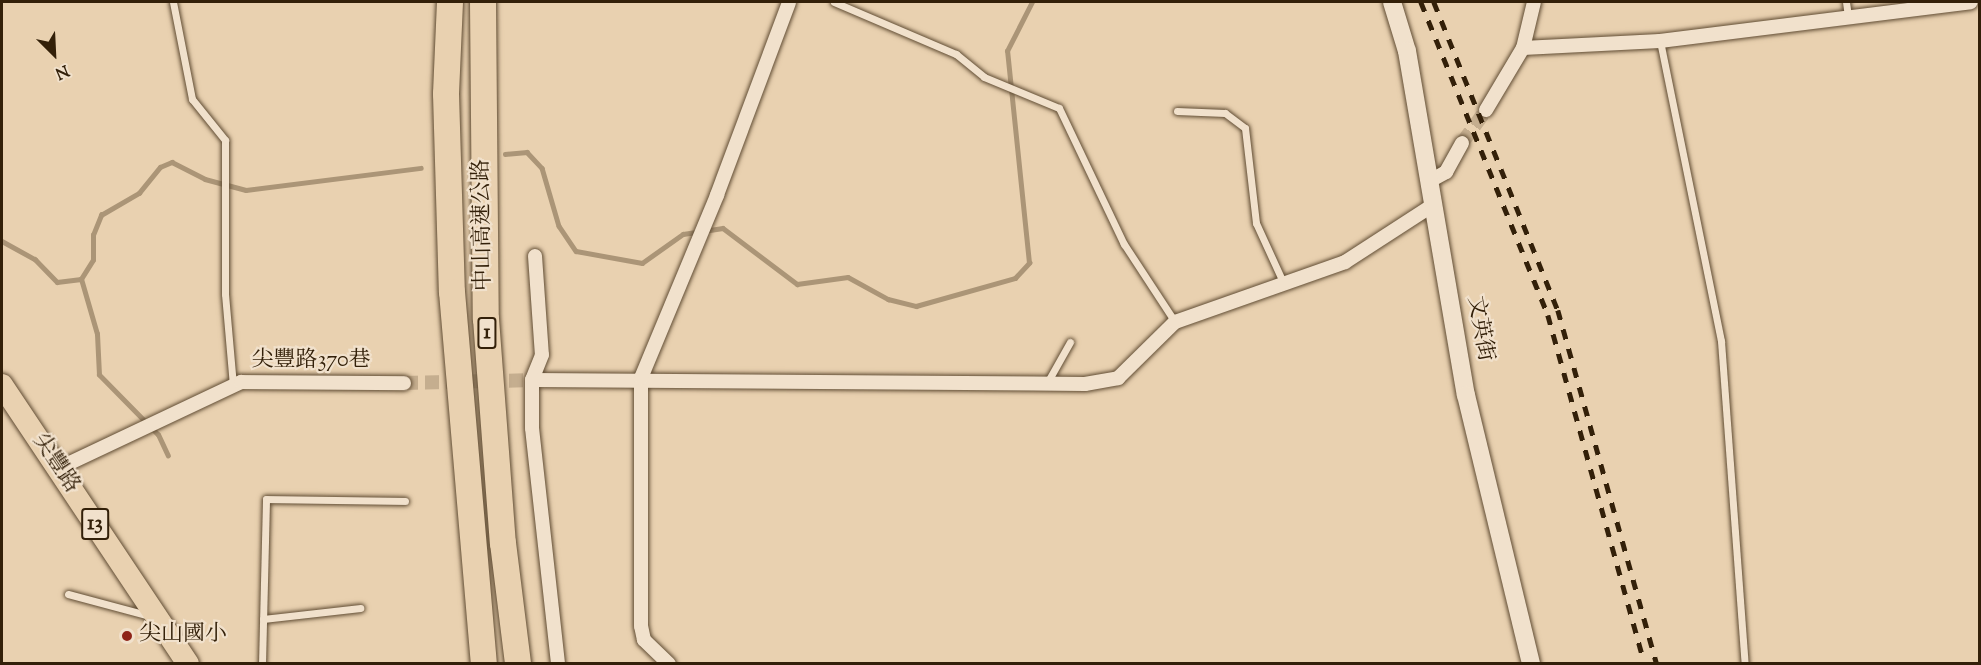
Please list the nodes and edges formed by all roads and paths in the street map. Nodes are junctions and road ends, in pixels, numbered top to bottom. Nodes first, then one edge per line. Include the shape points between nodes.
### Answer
1 (173, 2) edge
2 (450, 2) edge
3 (483, 2) edge
4 (789, 2) edge
5 (834, 2) edge
6 (1392, 2) edge
7 (1534, 2) edge
8 (1846, 2) edge
9 (1971, 2) edge
10 (1848, 17) junction
11 (1660, 41) junction
12 (1523, 48) junction
13 (1486, 110) tunnel mouth
14 (1177, 111) dead end
15 (1462, 143) tunnel mouth
16 (1428, 182) junction
17 (1434, 205) junction
18 (535, 256) dead end
19 (1283, 282) junction
20 (1175, 321) junction
21 (1070, 342) dead end
22 (641, 378) junction
23 (532, 380) junction
24 (404, 383) tunnel mouth
25 (1047, 383) junction
26 (2, 385) edge
27 (233, 386) junction
28 (57, 469) junction
29 (405, 501) dead end
30 (68, 594) dead end
31 (360, 608) dead end
32 (158, 618) junction
33 (263, 619) junction
34 (188, 663) edge
35 (262, 663) edge
36 (484, 663) edge
37 (518, 663) edge
38 (558, 663) edge
39 (669, 663) edge
40 (1531, 663) edge
41 (1744, 663) edge

1 - 27 lane via 192,99 225,140 225,294
2 - 36 highway, 中山高速公路 / 1 via 446,94 452,292
3 - 37 highway, 中山高速公路 / 1 via 486,319 503,543
4 - 22 street via 700,238
5 - 20 lane via 956,54 1005,87 1059,108 1124,243
6 - 16 street, 文英街 via 1407,51
7 - 12 street
8 - 10 lane
9 - 10 street
10 - 11 street
11 - 12 street
11 - 41 lane via 1721,341
12 - 13 street
14 - 19 lane via 1225,113 1245,128 1256,223
15 - 16 street via 1446,172
16 - 17 street, 文英街
17 - 19 street via 1345,262
17 - 40 street, 文英街 via 1466,395
18 - 23 street via 542,355
19 - 20 street
20 - 25 street via 1118,378
21 - 25 lane
22 - 23 street
22 - 25 street
22 - 39 street via 641,626 645,640
23 - 38 street via 532,428
24 - 27 street, 尖豐路370巷 via 241,382
26 - 28 main road, 尖豐路 / 13
27 - 28 street, 尖豐路370巷
28 - 32 main road, 尖豐路 / 13
29 - 33 lane via 266,499
30 - 32 lane
31 - 33 lane
32 - 34 main road, 尖豐路 / 13
33 - 35 lane

